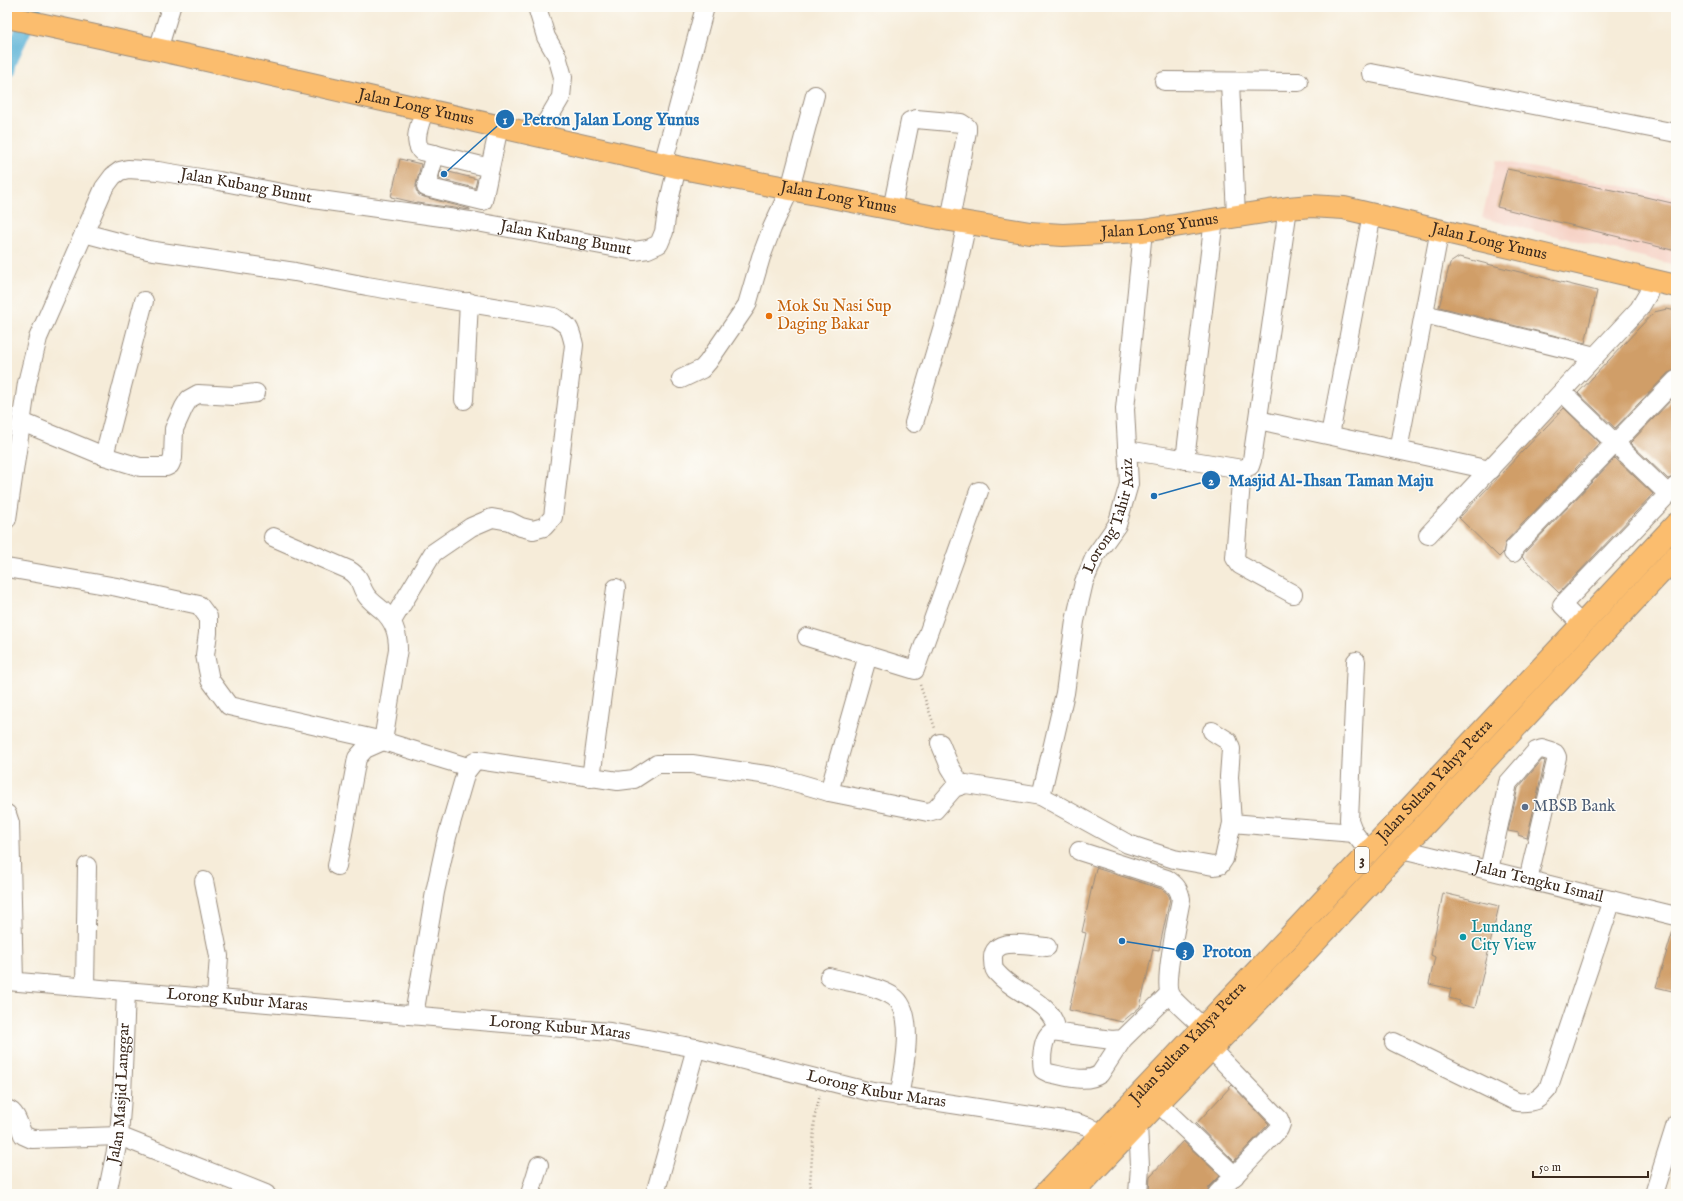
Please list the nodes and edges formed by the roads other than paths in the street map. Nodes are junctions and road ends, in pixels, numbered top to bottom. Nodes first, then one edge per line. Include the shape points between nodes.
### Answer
1 (171, 7) edge
2 (537, 7) edge
3 (705, 7) edge
4 (8, 17) edge
5 (158, 50) junction
6 (1371, 73) dead end
7 (1164, 81) dead end
8 (1230, 82) junction
9 (1299, 82) dead end
10 (815, 95) dead end
11 (424, 110) junction
12 (499, 127) junction
13 (1676, 133) edge
14 (538, 136) junction
15 (434, 154) junction
16 (670, 166) junction
17 (490, 168) junction
18 (790, 189) junction
19 (1288, 208) junction
20 (892, 209) junction
21 (1372, 214) junction
22 (1236, 216) junction
23 (1214, 219) junction
24 (958, 221) junction
25 (1440, 229) junction
26 (1143, 231) junction
27 (84, 233) junction
28 (1651, 280) junction
29 (1676, 286) edge
30 (144, 301) dead end
31 (469, 302) junction
32 (1424, 314) junction
33 (1595, 356) junction
34 (681, 379) dead end
35 (1676, 380) edge
36 (1562, 392) junction
37 (256, 393) dead end
38 (464, 400) dead end
39 (1258, 420) junction
40 (22, 422) junction
41 (914, 423) dead end
42 (1330, 435) junction
43 (1615, 443) junction
44 (1127, 450) junction
45 (1398, 450) junction
46 (104, 456) junction
47 (1185, 460) junction
48 (1242, 469) junction
49 (1490, 470) junction
50 (1672, 490) edge
51 (979, 491) dead end
52 (7, 520) edge
53 (1676, 524) edge
54 (1428, 535) dead end
55 (273, 537) dead end
56 (1513, 553) dead end
57 (1676, 556) edge
58 (7, 568) edge
59 (616, 588) dead end
60 (1293, 594) dead end
61 (392, 621) junction
62 (1582, 625) junction
63 (807, 637) dead end
64 (868, 656) junction
65 (1356, 661) dead end
66 (1212, 731) dead end
67 (383, 741) junction
68 (940, 743) road end
69 (468, 767) junction
70 (591, 778) junction
71 (960, 785) junction
72 (829, 792) junction
73 (1040, 796) junction
74 (7, 814) edge
75 (1232, 823) junction
76 (1354, 833) junction
77 (1402, 848) junction
78 (1079, 851) dead end
79 (1369, 852) junction
80 (87, 866) dead end
81 (337, 866) dead end
82 (1489, 870) junction
83 (1528, 880) junction
84 (204, 882) dead end
85 (1612, 900) junction
86 (1676, 916) edge
87 (1047, 947) dead end
88 (829, 977) dead end
89 (11, 981) edge
90 (85, 987) junction
91 (126, 991) junction
92 (1169, 994) junction
93 (216, 998) junction
94 (414, 1015) junction
95 (1203, 1028) junction
96 (1057, 1032) junction
97 (1123, 1039) junction
98 (1394, 1042) dead end
99 (696, 1048) junction
100 (1211, 1049) junction
101 (899, 1097) junction
102 (1158, 1103) junction
103 (7, 1109) edge
104 (1138, 1124) junction
105 (1676, 1124) edge
106 (1102, 1134) junction
107 (118, 1136) junction
108 (539, 1165) dead end
109 (1234, 1176) junction
110 (107, 1194) edge
111 (266, 1194) edge
112 (530, 1194) edge
113 (655, 1194) edge
114 (1045, 1194) edge
115 (1072, 1194) edge
116 (1138, 1194) edge
117 (1217, 1194) edge
118 (1654, 1194) edge

1 - 5 street
2 - 14 street via 546,37 557,56 563,77 561,97
3 - 16 street
4 - 5 main road, Jalan Long Yunus
5 - 11 main road, Jalan Long Yunus
6 - 13 street
7 - 8 street
8 - 9 street
8 - 22 street
10 - 18 street
11 - 12 main road, Jalan Long Yunus
11 - 15 street via 417,146 421,151
12 - 14 main road, Jalan Long Yunus
12 - 17 street
14 - 16 main road, Jalan Long Yunus
15 - 17 street
15 - 17 street via 426,187 483,201
16 - 18 main road, Jalan Long Yunus
16 - 27 street, Jalan Kubang Bunut via 668,205 664,232 659,244 634,251 477,222 313,199 158,171 128,169 120,170 104,188
18 - 20 main road, Jalan Long Yunus
18 - 34 street via 772,228 747,306 702,369
19 - 21 main road, Jalan Long Yunus via 1344,208
19 - 22 main road, Jalan Long Yunus
19 - 39 street
20 - 24 main road, Jalan Long Yunus
20 - 24 street via 910,121 916,119 961,123 967,127 967,131
21 - 25 main road, Jalan Long Yunus
21 - 42 street
22 - 23 main road, Jalan Long Yunus
23 - 26 main road, Jalan Long Yunus
23 - 47 street
24 - 26 main road, Jalan Long Yunus via 1030,233 1063,235
24 - 41 street via 948,309
25 - 28 main road, Jalan Long Yunus
25 - 32 street
26 - 44 street, Lorong Tahir Aziz via 1125,409
27 - 31 street via 148,250
27 - 40 street, Jalan Kubang Bunut via 38,338 27,383
28 - 29 main road, Jalan Long Yunus
28 - 33 street via 1648,294 1639,308
30 - 46 street
31 - 38 street
31 - 61 street via 554,317 566,324 571,332 574,345 553,518 544,527 533,530 492,518 471,527 433,553
32 - 33 street
32 - 45 street
33 - 36 street
35 - 43 street
36 - 43 street
36 - 49 street
37 - 46 street via 233,396 198,394 189,399 174,429 173,458 166,467 140,467
39 - 42 street
39 - 48 street via 1251,463
40 - 46 street
40 - 52 street, Jalan Kubang Bunut
42 - 45 street
43 - 50 street
43 - 56 street via 1514,548
44 - 47 street
44 - 73 street, Lorong Tahir Aziz via 1128,488 1116,525 1095,556 1084,582 1074,621 1065,693
45 - 49 street
47 - 48 street
48 - 60 street via 1235,558 1240,565
49 - 54 street
50 - 62 street via 1562,606
51 - 64 street via 915,670
53 - 62 main road, Jalan Sultan Yahya Petra / 3
55 - 61 street via 358,575 365,593
57 - 77 main road, Jalan Sultan Yahya Petra / 3
58 - 67 street via 117,587 199,605 208,617 205,655 210,680 229,706
59 - 70 street
61 - 67 street via 398,635 398,649
62 - 79 main road, Jalan Sultan Yahya Petra / 3
63 - 64 street
64 - 72 street
65 - 76 street via 1349,820
66 - 75 street via 1228,741 1231,749 1229,777
67 - 69 street
67 - 81 street via 364,749 357,758
68 - 71 street
69 - 70 street via 472,762 484,760
69 - 94 street via 447,836
70 - 72 street via 618,781 634,779 657,764 692,764 774,776
71 - 72 street via 954,788 932,812
71 - 73 street via 971,784
73 - 75 street via 1128,844 1174,860 1213,866 1220,865 1224,859
74 - 89 street via 10,823
75 - 76 street
76 - 79 street
77 - 82 street, Jalan Tengku Ismail
77 - 100 main road, Jalan Sultan Yahya Petra / 3
78 - 92 street via 1167,879 1180,891 1181,899 1169,969
79 - 95 main road, Jalan Sultan Yahya Petra / 3
80 - 90 street
82 - 83 street, Jalan Tengku Ismail
82 - 83 street via 1508,783 1536,751 1542,749 1555,753 1557,757
83 - 85 street, Jalan Tengku Ismail
84 - 93 street via 219,956
85 - 86 street, Jalan Tengku Ismail
85 - 98 street via 1548,1089 1541,1098 1529,1103 1518,1102
87 - 96 street via 1006,944 998,948 992,956 993,966 996,974 1003,980 1051,1014
88 - 101 street via 883,991 895,998 902,1008 906,1056
89 - 90 street, Lorong Kubur Maras
90 - 91 street, Lorong Kubur Maras
91 - 93 street, Lorong Kubur Maras
91 - 107 street, Jalan Masjid Langgar
92 - 95 street
92 - 97 street
93 - 94 street, Lorong Kubur Maras
94 - 99 street, Lorong Kubur Maras via 610,1032
95 - 106 main road, Jalan Sultan Yahya Petra / 3
96 - 97 street via 1112,1040
96 - 97 street via 1047,1034 1045,1038 1043,1070 1088,1079 1100,1074
99 - 101 street, Lorong Kubur Maras via 823,1081
99 - 113 street
100 - 102 main road, Jalan Sultan Yahya Petra / 3
100 - 109 street via 1280,1121 1279,1129
101 - 106 street, Lorong Kubur Maras via 1077,1123
102 - 104 main road, Jalan Sultan Yahya Petra / 3
102 - 109 street
103 - 107 street via 15,1116 23,1135 32,1138
104 - 115 main road, Jalan Sultan Yahya Petra / 3
104 - 116 street
105 - 118 street
106 - 114 main road, Jalan Sultan Yahya Petra / 3
107 - 110 street, Jalan Masjid Langgar
107 - 111 street
108 - 112 street
109 - 117 street

